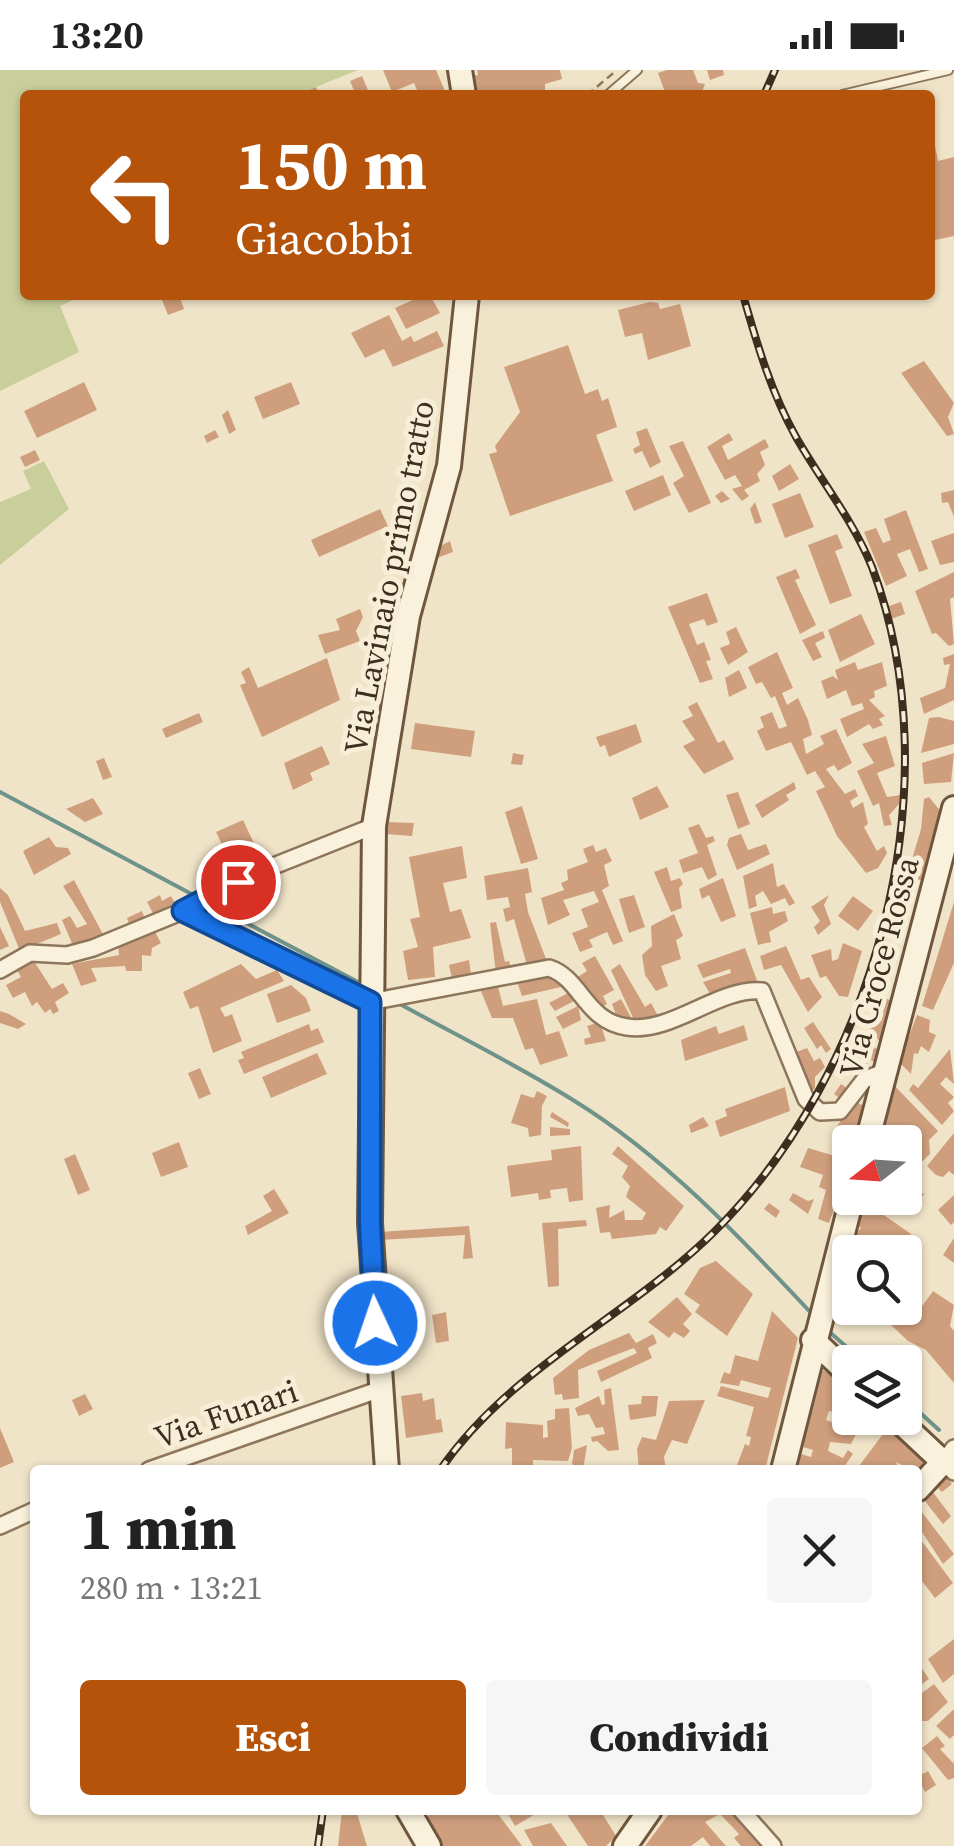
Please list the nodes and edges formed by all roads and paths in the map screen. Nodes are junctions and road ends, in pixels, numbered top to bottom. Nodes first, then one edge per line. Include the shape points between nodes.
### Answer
1 (618, 70) edge
2 (637, 70) edge
3 (948, 70) edge
4 (593, 90) edge
5 (614, 90) edge
6 (863, 90) edge
7 (466, 300) edge
8 (954, 808) edge
9 (374, 826) junction
10 (188, 908) junction
11 (0, 970) edge
12 (370, 1002) junction
13 (886, 1071) junction
14 (872, 1125) edge
15 (847, 1215) edge
16 (814, 1336) junction
17 (832, 1356) edge
18 (378, 1390) junction
19 (917, 1435) edge
20 (950, 1461) edge
21 (163, 1465) edge
22 (387, 1465) edge
23 (784, 1465) edge
24 (922, 1486) edge
25 (30, 1512) edge
26 (0, 1526) edge
27 (411, 1815) edge
28 (647, 1815) edge
29 (745, 1815) edge
30 (429, 1846) edge
31 (625, 1846) edge
32 (773, 1846) edge

1 - 4 path
2 - 5 lane
3 - 6 lane
7 - 9 street, Via Lavinaio primo tratto via 449,466 408,616
8 - 13 street, Via Croce Rossa
9 - 10 street via 266,868
9 - 12 street, Via Lavinaio primo tratto
10 - 11 street via 93,948 67,955 30,952
10 - 12 street
12 - 13 street via 550,968 564,975 591,1010 631,1028 756,990 765,996 806,1099 820,1112 840,1111 864,1080
12 - 18 street, Via Lavinaio primo tratto
13 - 14 street, Via Croce Rossa
15 - 16 street
16 - 17 street
16 - 23 street
18 - 21 street, Via Funari
18 - 22 street, Via Lavinaio primo tratto
19 - 20 street
20 - 24 street
25 - 26 street
27 - 30 street
28 - 31 street
29 - 32 street

